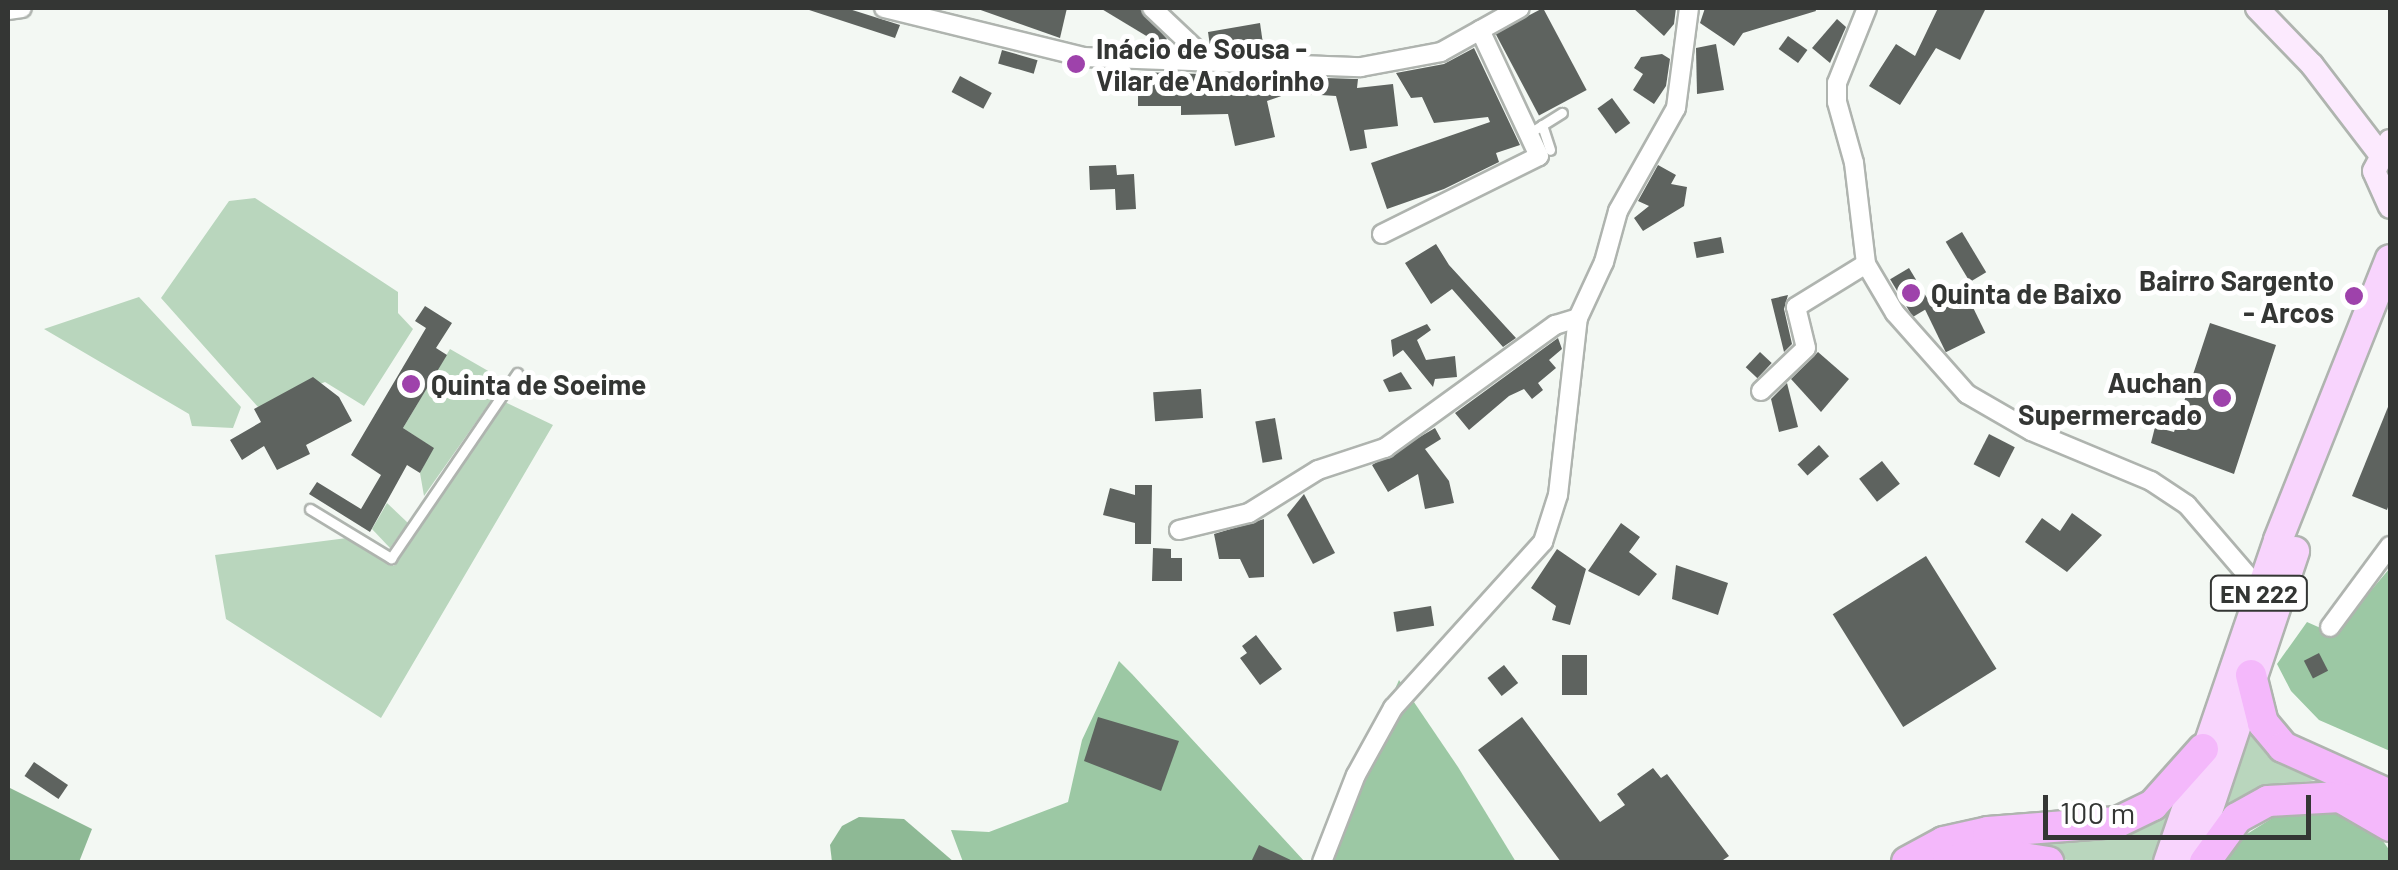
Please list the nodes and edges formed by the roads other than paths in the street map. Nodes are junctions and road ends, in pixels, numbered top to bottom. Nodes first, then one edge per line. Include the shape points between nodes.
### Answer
1 (22, 8) edge
2 (884, 8) edge
3 (1152, 8) edge
4 (1520, 8) edge
5 (1690, 8) edge
6 (1867, 8) edge
7 (2257, 8) edge
8 (8, 10) edge
9 (1480, 30) junction
10 (1207, 60) junction
11 (1562, 113) dead end
12 (1535, 130) junction
13 (2385, 148) edge
14 (1550, 150) dead end
15 (2390, 208) edge
16 (1382, 234) dead end
17 (2390, 259) edge
18 (1866, 264) junction
19 (1578, 318) junction
20 (2363, 328) junction
21 (517, 373) dead end
22 (1761, 391) dead end
23 (310, 509) dead end
24 (1179, 530) dead end
25 (2390, 546) edge
26 (2260, 590) junction
27 (2330, 627) dead end
28 (2251, 675) junction
29 (2203, 749) junction
30 (2390, 795) edge
31 (2390, 826) edge
32 (1322, 862) edge
33 (1907, 862) edge
34 (1948, 862) edge
35 (2048, 862) edge
36 (2168, 862) edge
37 (2191, 862) edge
38 (2206, 862) edge

1 - 8 street
2 - 10 street via 1057,54
3 - 10 street
4 - 9 street
5 - 19 street via 1676,108 1618,211
6 - 18 street via 1837,83
7 - 13 main road
9 - 10 street via 1440,52 1394,65
9 - 12 street
11 - 12 lane
12 - 14 lane
12 - 16 street via 1540,156
13 - 15 main road via 2376,185
17 - 20 main road, EN 222
18 - 22 street via 1796,307 1806,348
18 - 26 street via 1895,313 1955,385 2032,431 2151,481 2203,520
19 - 24 street via 1555,325 1385,448 1318,470 1249,512
19 - 32 street via 1558,495 1543,542 1415,676 1368,750
20 - 26 main road, EN 222
20 - 28 main road, EN 222 via 2352,394
21 - 23 lane via 391,558
25 - 27 street
26 - 29 main road, EN 222
28 - 30 highway via 2263,723 2283,746
28 - 37 main road, EN 222
29 - 33 highway via 2153,806 2118,822 1988,832 1944,842
29 - 36 main road, EN 222
31 - 38 highway via 2340,797 2268,801 2237,818
34 - 35 highway via 1991,853

